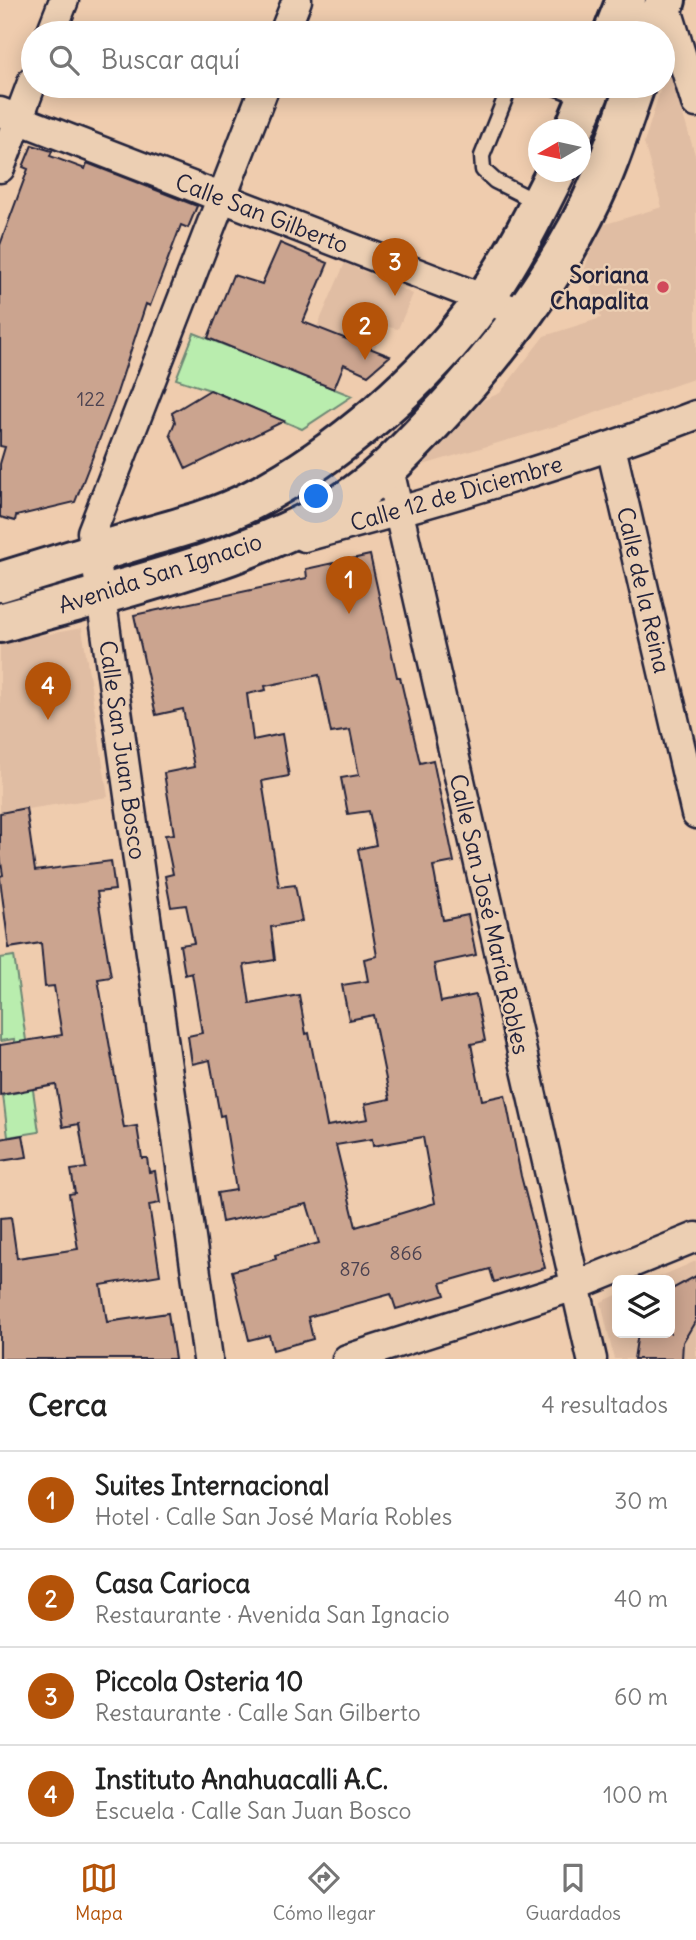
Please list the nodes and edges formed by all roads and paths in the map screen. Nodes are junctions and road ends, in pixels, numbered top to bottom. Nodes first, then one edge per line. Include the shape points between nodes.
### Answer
1 (64, 0) edge
2 (297, 0) edge
3 (626, 0) edge
4 (56, 21) edge
5 (289, 21) edge
6 (618, 21) edge
7 (675, 47) edge
8 (21, 98) edge
9 (260, 98) edge
10 (505, 98) edge
11 (631, 98) edge
12 (696, 103) edge
13 (9, 115) edge
14 (0, 169) edge
15 (548, 188) edge
16 (222, 197) junction
17 (485, 299) junction
18 (523, 314) junction
19 (696, 415) edge
20 (611, 447) junction
21 (389, 469) junction
22 (399, 512) junction
23 (95, 553) junction
24 (213, 561) junction
25 (0, 582) edge
26 (102, 594) junction
27 (0, 623) edge
28 (696, 814) edge
29 (696, 1237) edge
30 (575, 1286) junction
31 (208, 1359) edge
32 (347, 1359) edge
33 (592, 1359) edge

1 - 4 street
2 - 5 street
3 - 6 street
7 - 12 street
8 - 13 street
9 - 16 street, Calle San Juan Bosco
10 - 15 lane via 482,156 483,170 495,181
11 - 18 street, Avenida San Ignacio via 601,180 568,244
13 - 14 street
13 - 16 street, Calle San Gilberto
15 - 17 street, Avenida San Ignacio
16 - 17 street, Calle San Gilberto
16 - 23 street, Calle San Juan Bosco via 92,533
17 - 18 street, Calle San Gilberto
17 - 23 street, Avenida San Ignacio via 409,385 315,463 251,501
18 - 21 street, Avenida San Ignacio via 462,391
19 - 20 street, Calle 12 de Diciembre
20 - 22 street, Calle 12 de Diciembre
20 - 28 street, Calle de la Reina
21 - 22 street, Calle San José María Robles
21 - 24 street, Avenida San Ignacio via 331,510
22 - 24 street, Calle 12 de Diciembre
22 - 30 street, Calle San José María Robles
23 - 25 street, Avenida San Ignacio
23 - 26 street, Calle San Juan Bosco
24 - 26 street, Avenida San Ignacio
26 - 27 street, Avenida San Ignacio
26 - 31 street, Calle San Juan Bosco
29 - 30 street
30 - 32 street
30 - 33 street, Calle San José María Robles

